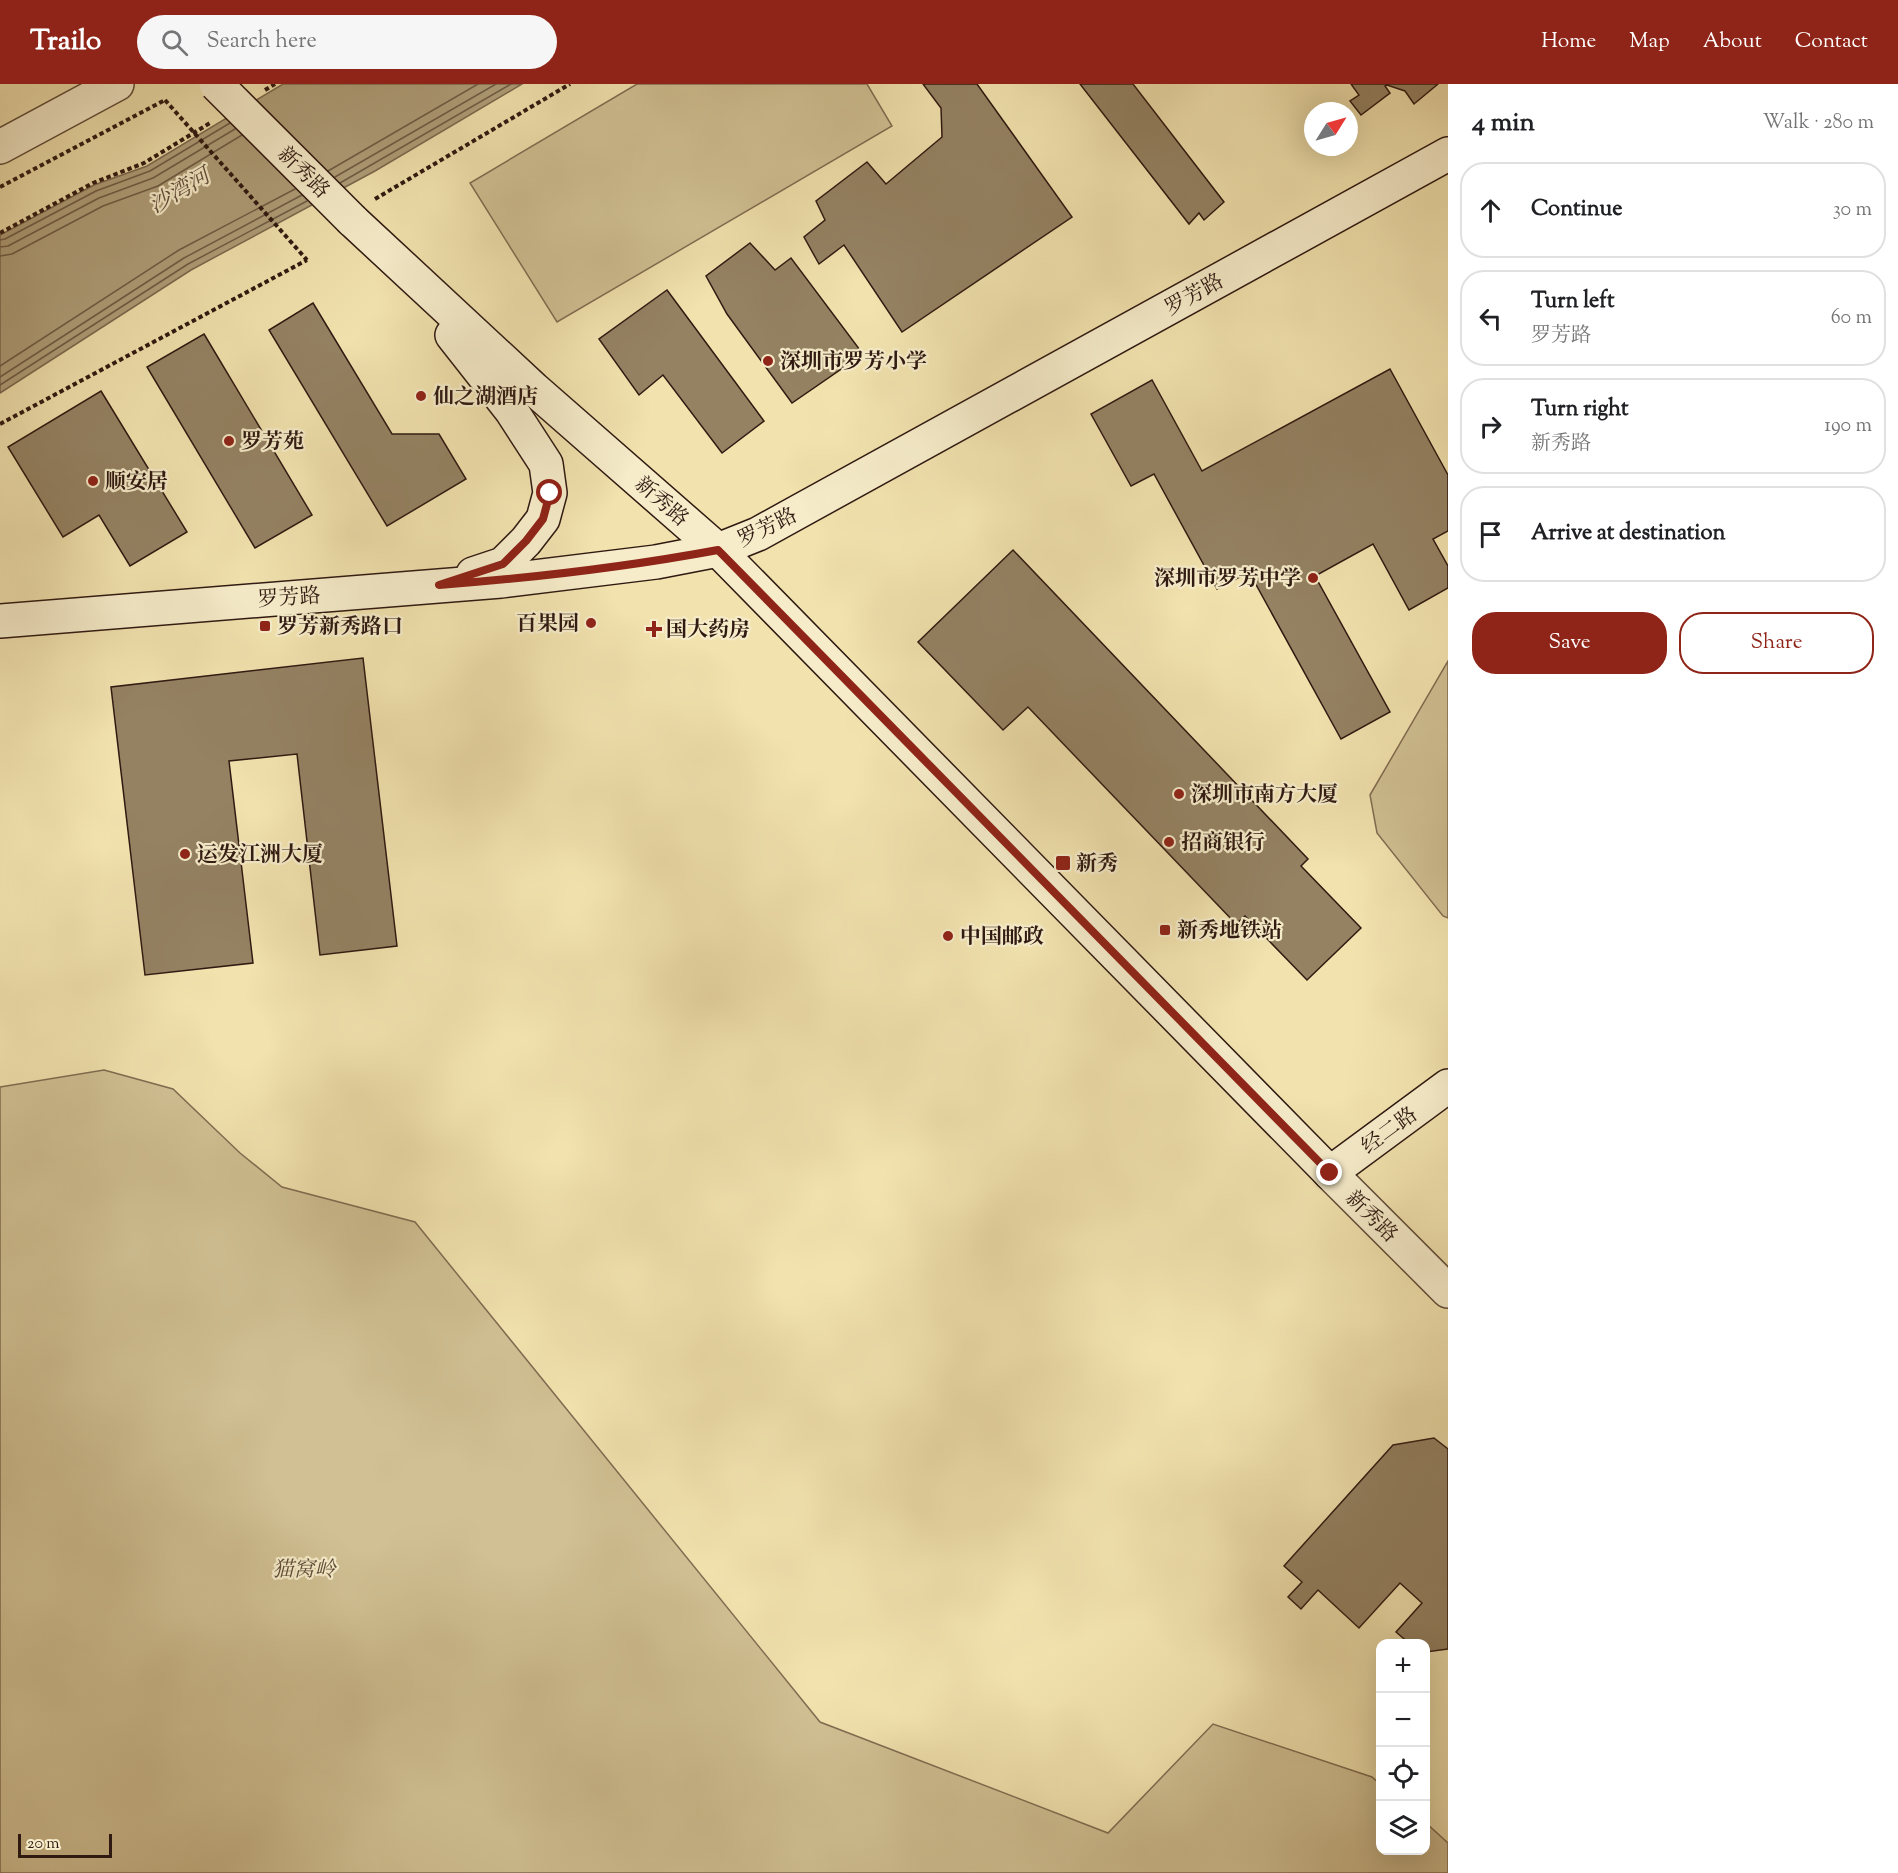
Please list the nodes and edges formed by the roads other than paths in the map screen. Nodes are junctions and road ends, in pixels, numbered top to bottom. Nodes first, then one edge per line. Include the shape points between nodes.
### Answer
1 (117, 84) edge
2 (216, 84) edge
3 (0, 147) edge
4 (1448, 154) edge
5 (366, 221) junction
6 (718, 550) junction
7 (439, 585) junction
8 (0, 621) edge
9 (1448, 1086) edge
10 (1330, 1173) junction
11 (1448, 1291) edge

1 - 3 main road
2 - 5 main road, 新秀路, bridge
4 - 6 main road, 罗芳路 via 758,534
5 - 6 main road, 新秀路 via 534,389
5 - 7 main road via 511,410 546,464 550,493 543,519 526,541 503,564
6 - 7 main road, 罗芳路 via 656,562
6 - 10 main road, 新秀路
7 - 8 main road, 罗芳路
9 - 10 main road, 经二路
10 - 11 main road, 新秀路

